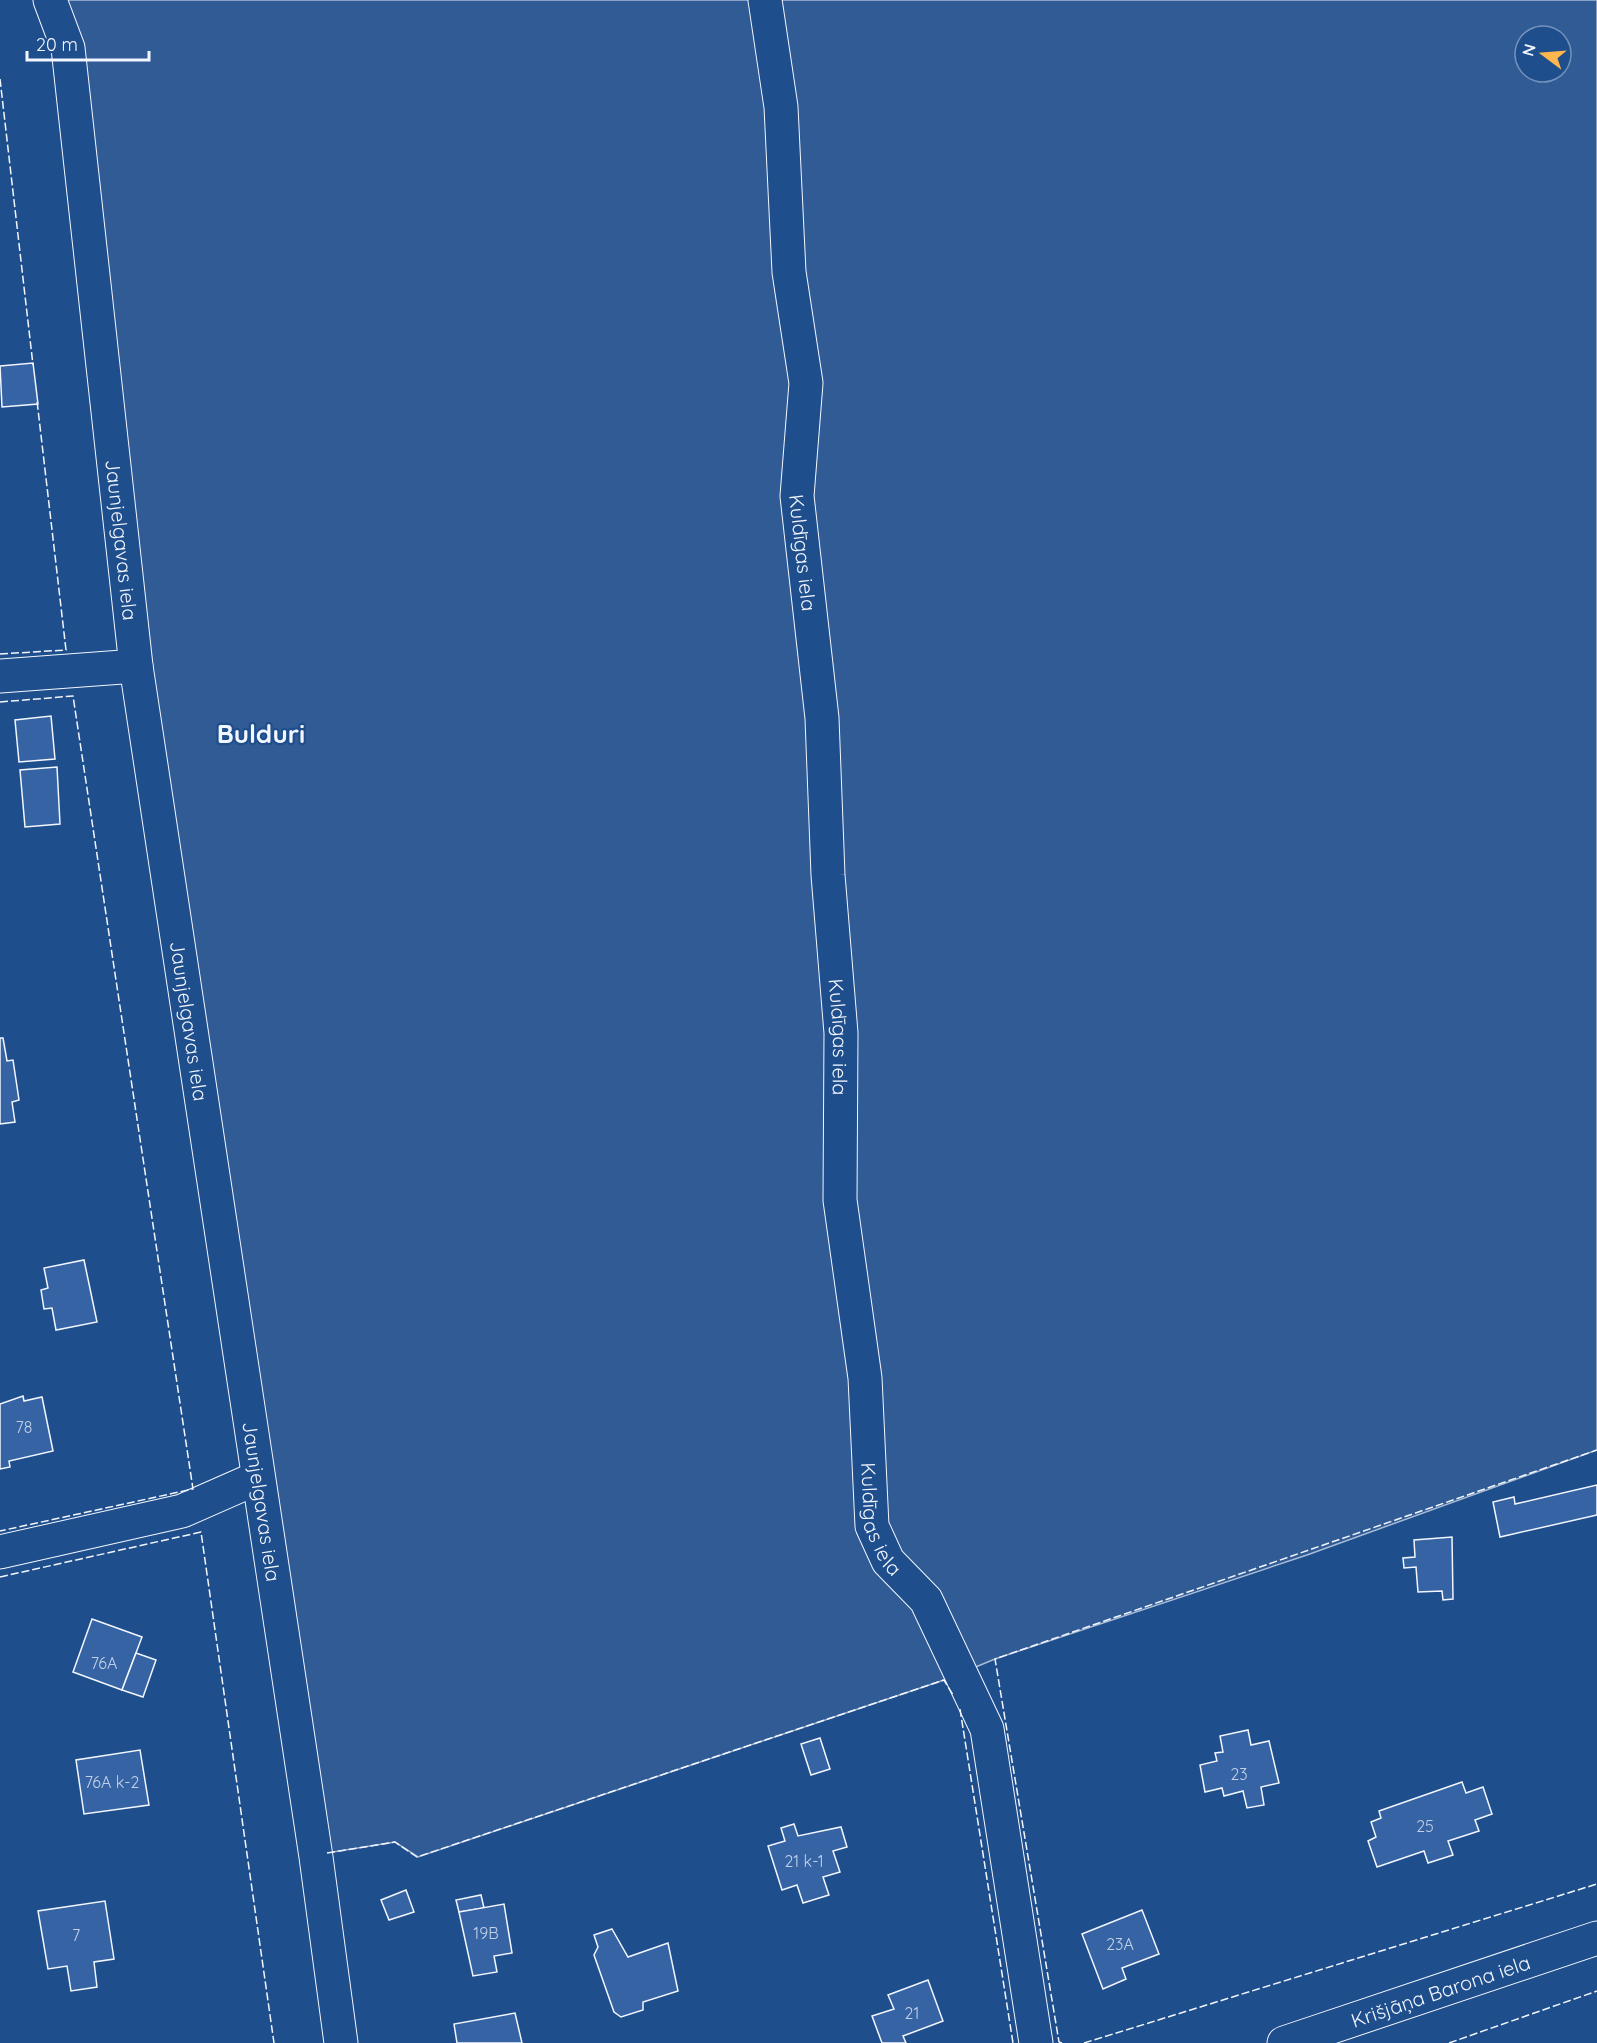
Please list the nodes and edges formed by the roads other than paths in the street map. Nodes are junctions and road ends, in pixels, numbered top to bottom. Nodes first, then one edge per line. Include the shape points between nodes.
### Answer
1 (50, 0) edge
2 (765, 0) edge
3 (136, 666) junction
4 (0, 676) edge
5 (257, 1478) junction
6 (0, 1552) edge
7 (1597, 1938) edge
8 (341, 2043) edge
9 (1036, 2043) edge
10 (1284, 2043) edge

1 - 3 street, Jaunjelgavas iela via 68,48
2 - 9 street, Kuldīgas iela via 782,107 789,273 806,383 797,496 822,718 828,875 841,1033 840,1200 865,1378 872,1526 888,1561 926,1600 987,1729
3 - 4 street
3 - 5 street, Jaunjelgavas iela
5 - 6 street via 182,1511
5 - 8 street, Jaunjelgavas iela
7 - 10 street, Krišjāņa Barona iela

